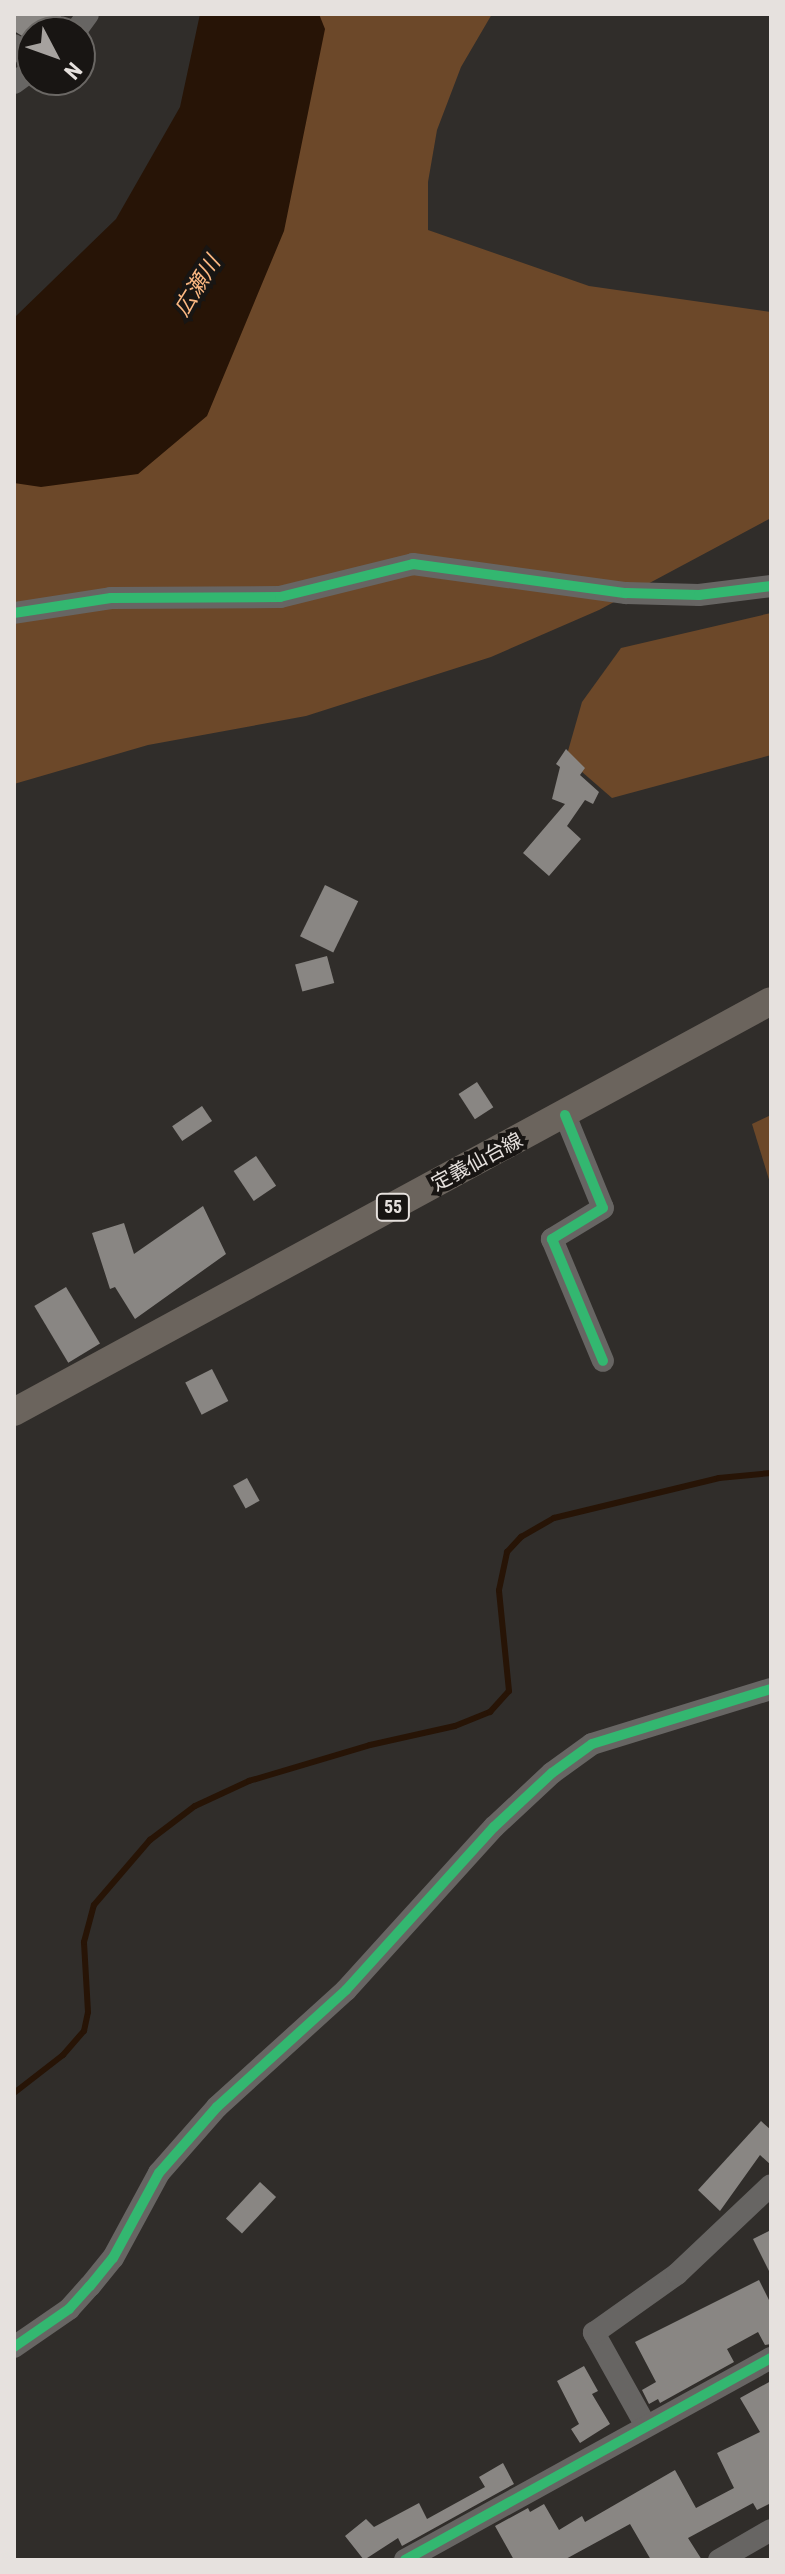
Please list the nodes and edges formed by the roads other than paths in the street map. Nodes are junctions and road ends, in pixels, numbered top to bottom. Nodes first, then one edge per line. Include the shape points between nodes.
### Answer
1 (771, 586) edge
2 (14, 613) edge
3 (771, 1001) edge
4 (565, 1115) junction
5 (603, 1361) dead end
6 (14, 1412) edge
7 (771, 1689) edge
8 (771, 2185) edge
9 (14, 2347) edge
10 (771, 2358) edge
11 (646, 2426) junction
12 (771, 2530) edge
13 (405, 2560) edge
14 (719, 2560) edge

1 - 2 street via 699,595 626,593 413,564 280,597 111,598
3 - 4 main road, 定義仙台線 / 55
4 - 5 street via 603,1208 552,1239
4 - 6 main road, 定義仙台線 / 55
7 - 9 street via 592,1744 552,1773 494,1827 346,1990 198,2127 159,2173 113,2258 90,2286 69,2309
8 - 11 street via 677,2274 594,2333
10 - 11 street
11 - 13 street
12 - 14 street

